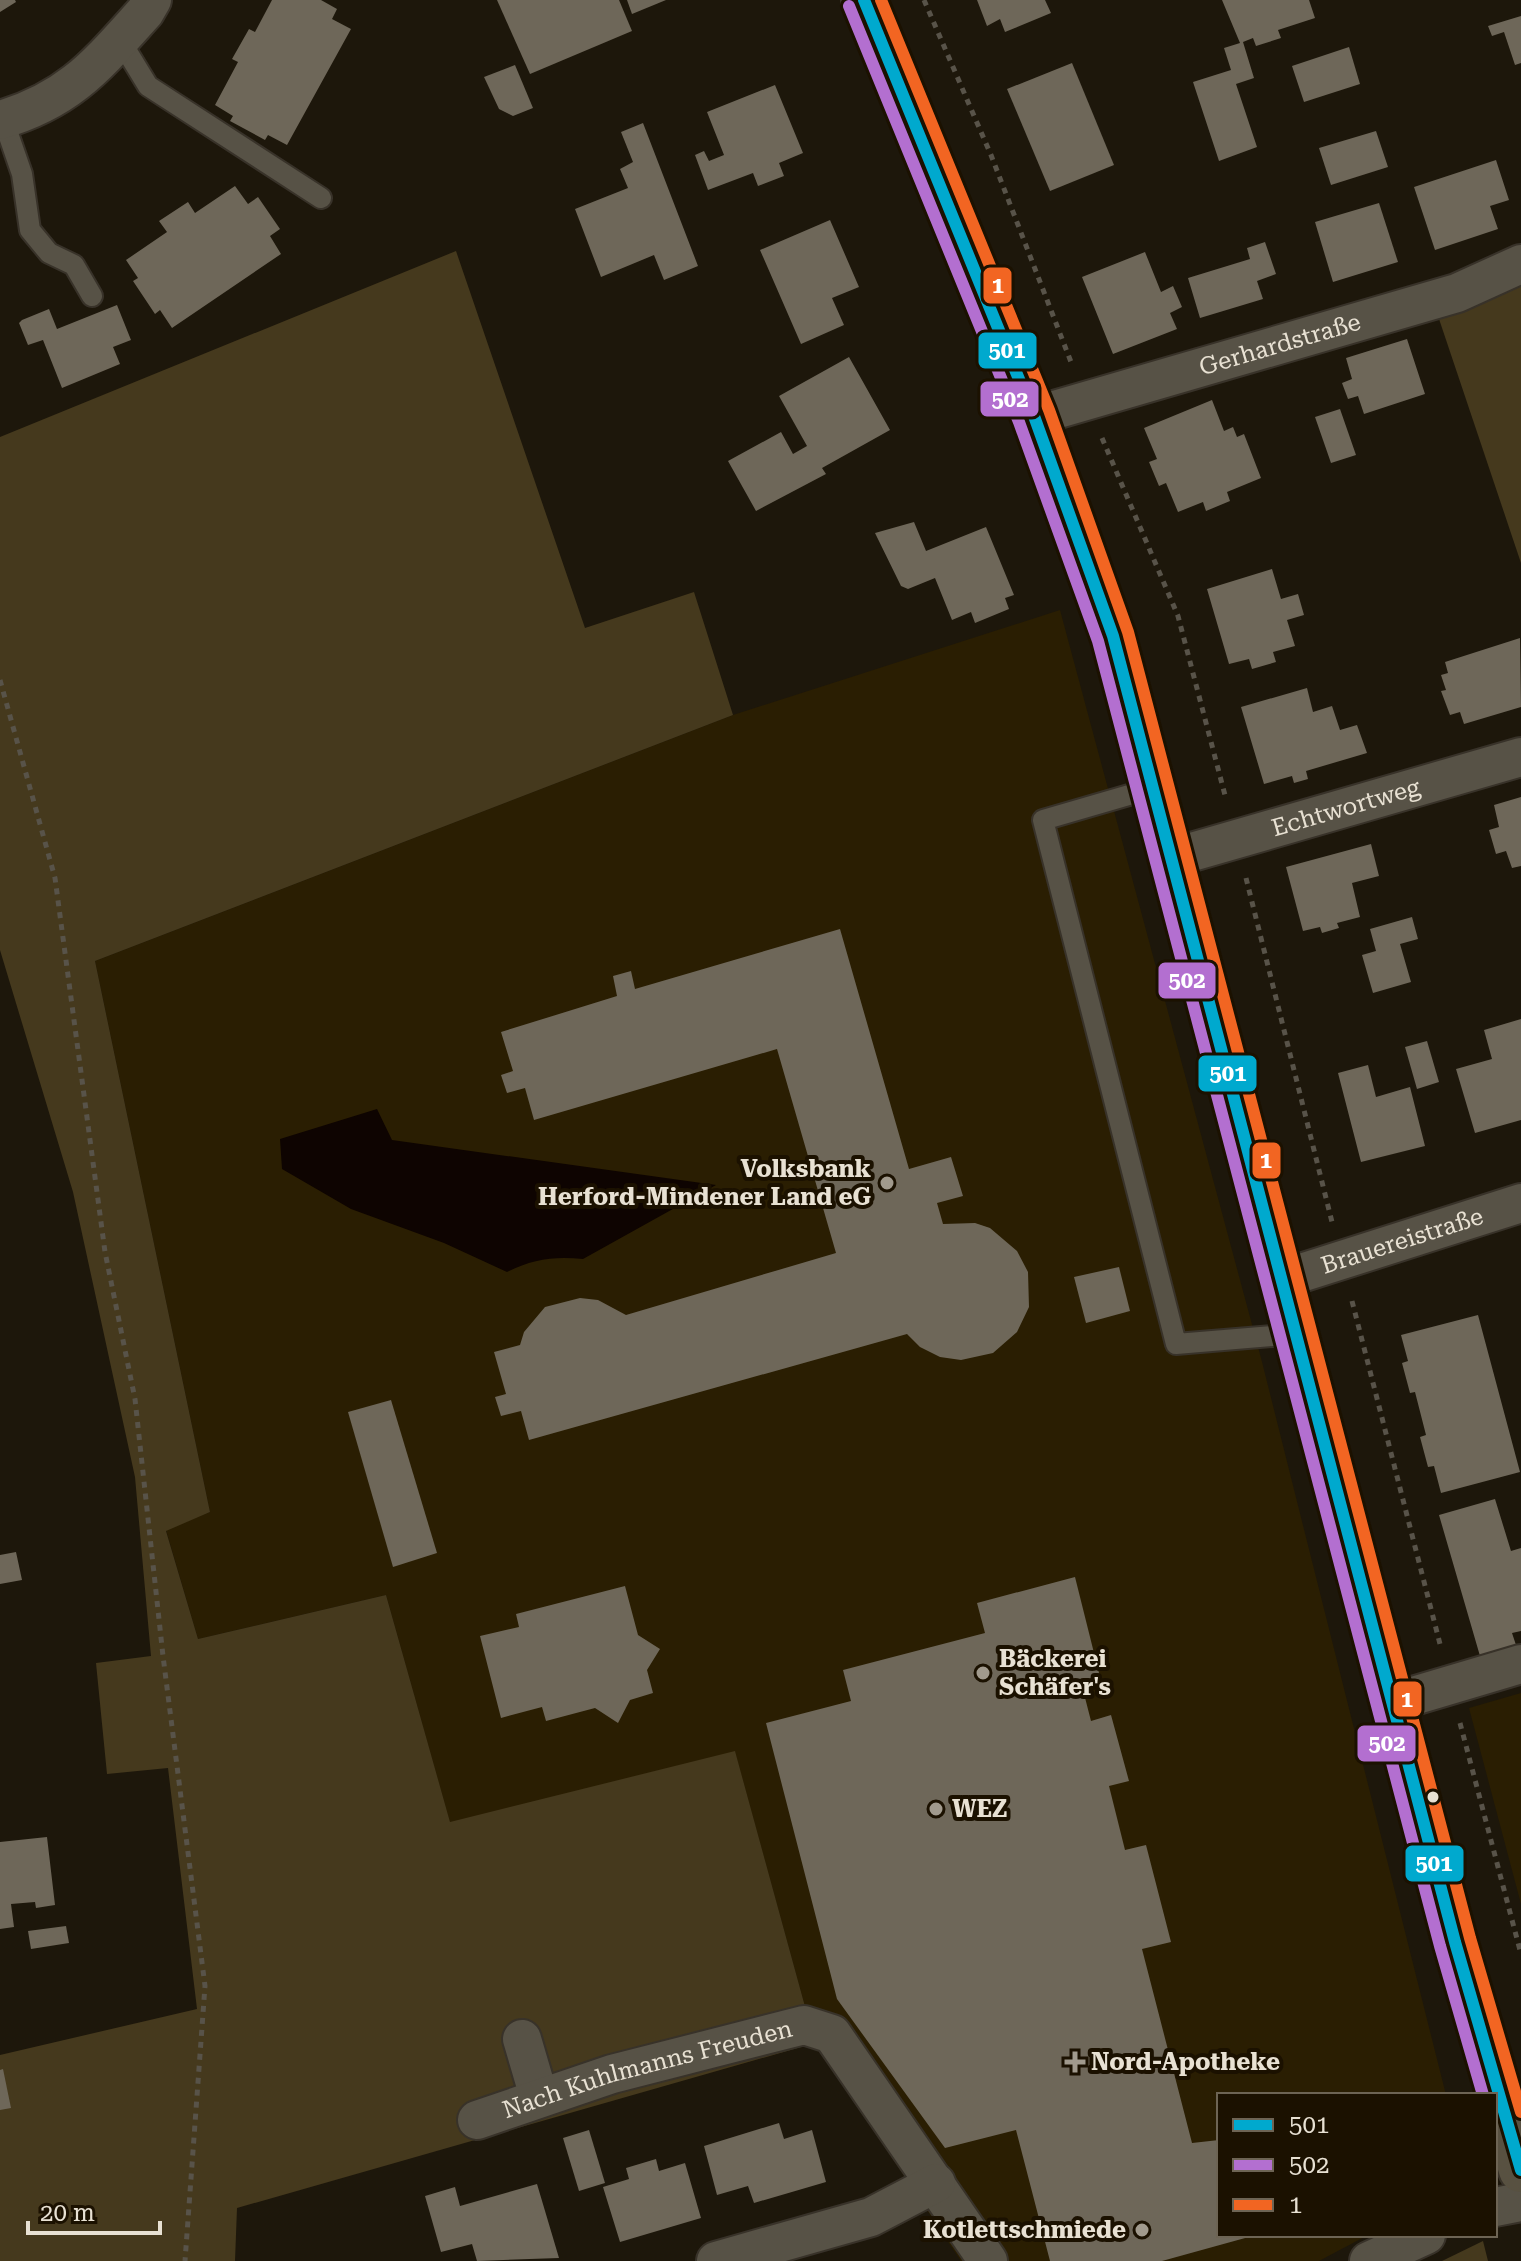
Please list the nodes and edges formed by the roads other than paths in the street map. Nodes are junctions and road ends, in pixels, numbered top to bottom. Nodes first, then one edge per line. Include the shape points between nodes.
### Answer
1 (152, 0) edge
2 (864, 0) edge
3 (120, 40) junction
4 (1, 119) edge
5 (321, 198) dead end
6 (1521, 264) edge
7 (92, 296) dead end
8 (1034, 416) junction
9 (1521, 757) edge
10 (1153, 788) junction
11 (1171, 858) junction
12 (1521, 1203) edge
13 (1282, 1279) junction
14 (1297, 1334) junction
15 (1521, 1664) edge
16 (1393, 1702) junction
17 (522, 2039) dead end
18 (539, 2097) junction
19 (477, 2120) dead end
20 (1521, 2170) edge
21 (936, 2183) junction
22 (1521, 2202) edge
23 (1497, 2207) edge
24 (1422, 2237) edge
25 (716, 2261) edge
26 (988, 2261) edge
27 (1369, 2261) edge

1 - 3 street
2 - 8 main road
3 - 4 street via 83,80 31,111
3 - 5 lane via 148,86
4 - 7 lane via 22,174 30,230 49,253 74,265
6 - 8 street, Gerhardstraße via 1457,293
8 - 10 main road via 1113,636
9 - 11 street, Echtwortweg
10 - 11 main road
10 - 14 lane via 1043,820 1176,1344
11 - 13 main road
12 - 13 street, Brauereistraße
13 - 14 main road
14 - 16 main road
15 - 16 street
16 - 20 main road
17 - 18 street
18 - 19 street, Nach Kuhlmanns Freuden
18 - 21 street, Nach Kuhlmanns Freuden via 804,2025 832,2034
21 - 25 street via 871,2217
21 - 26 street, Nach Kuhlmanns Freuden
22 - 23 street
24 - 27 street

